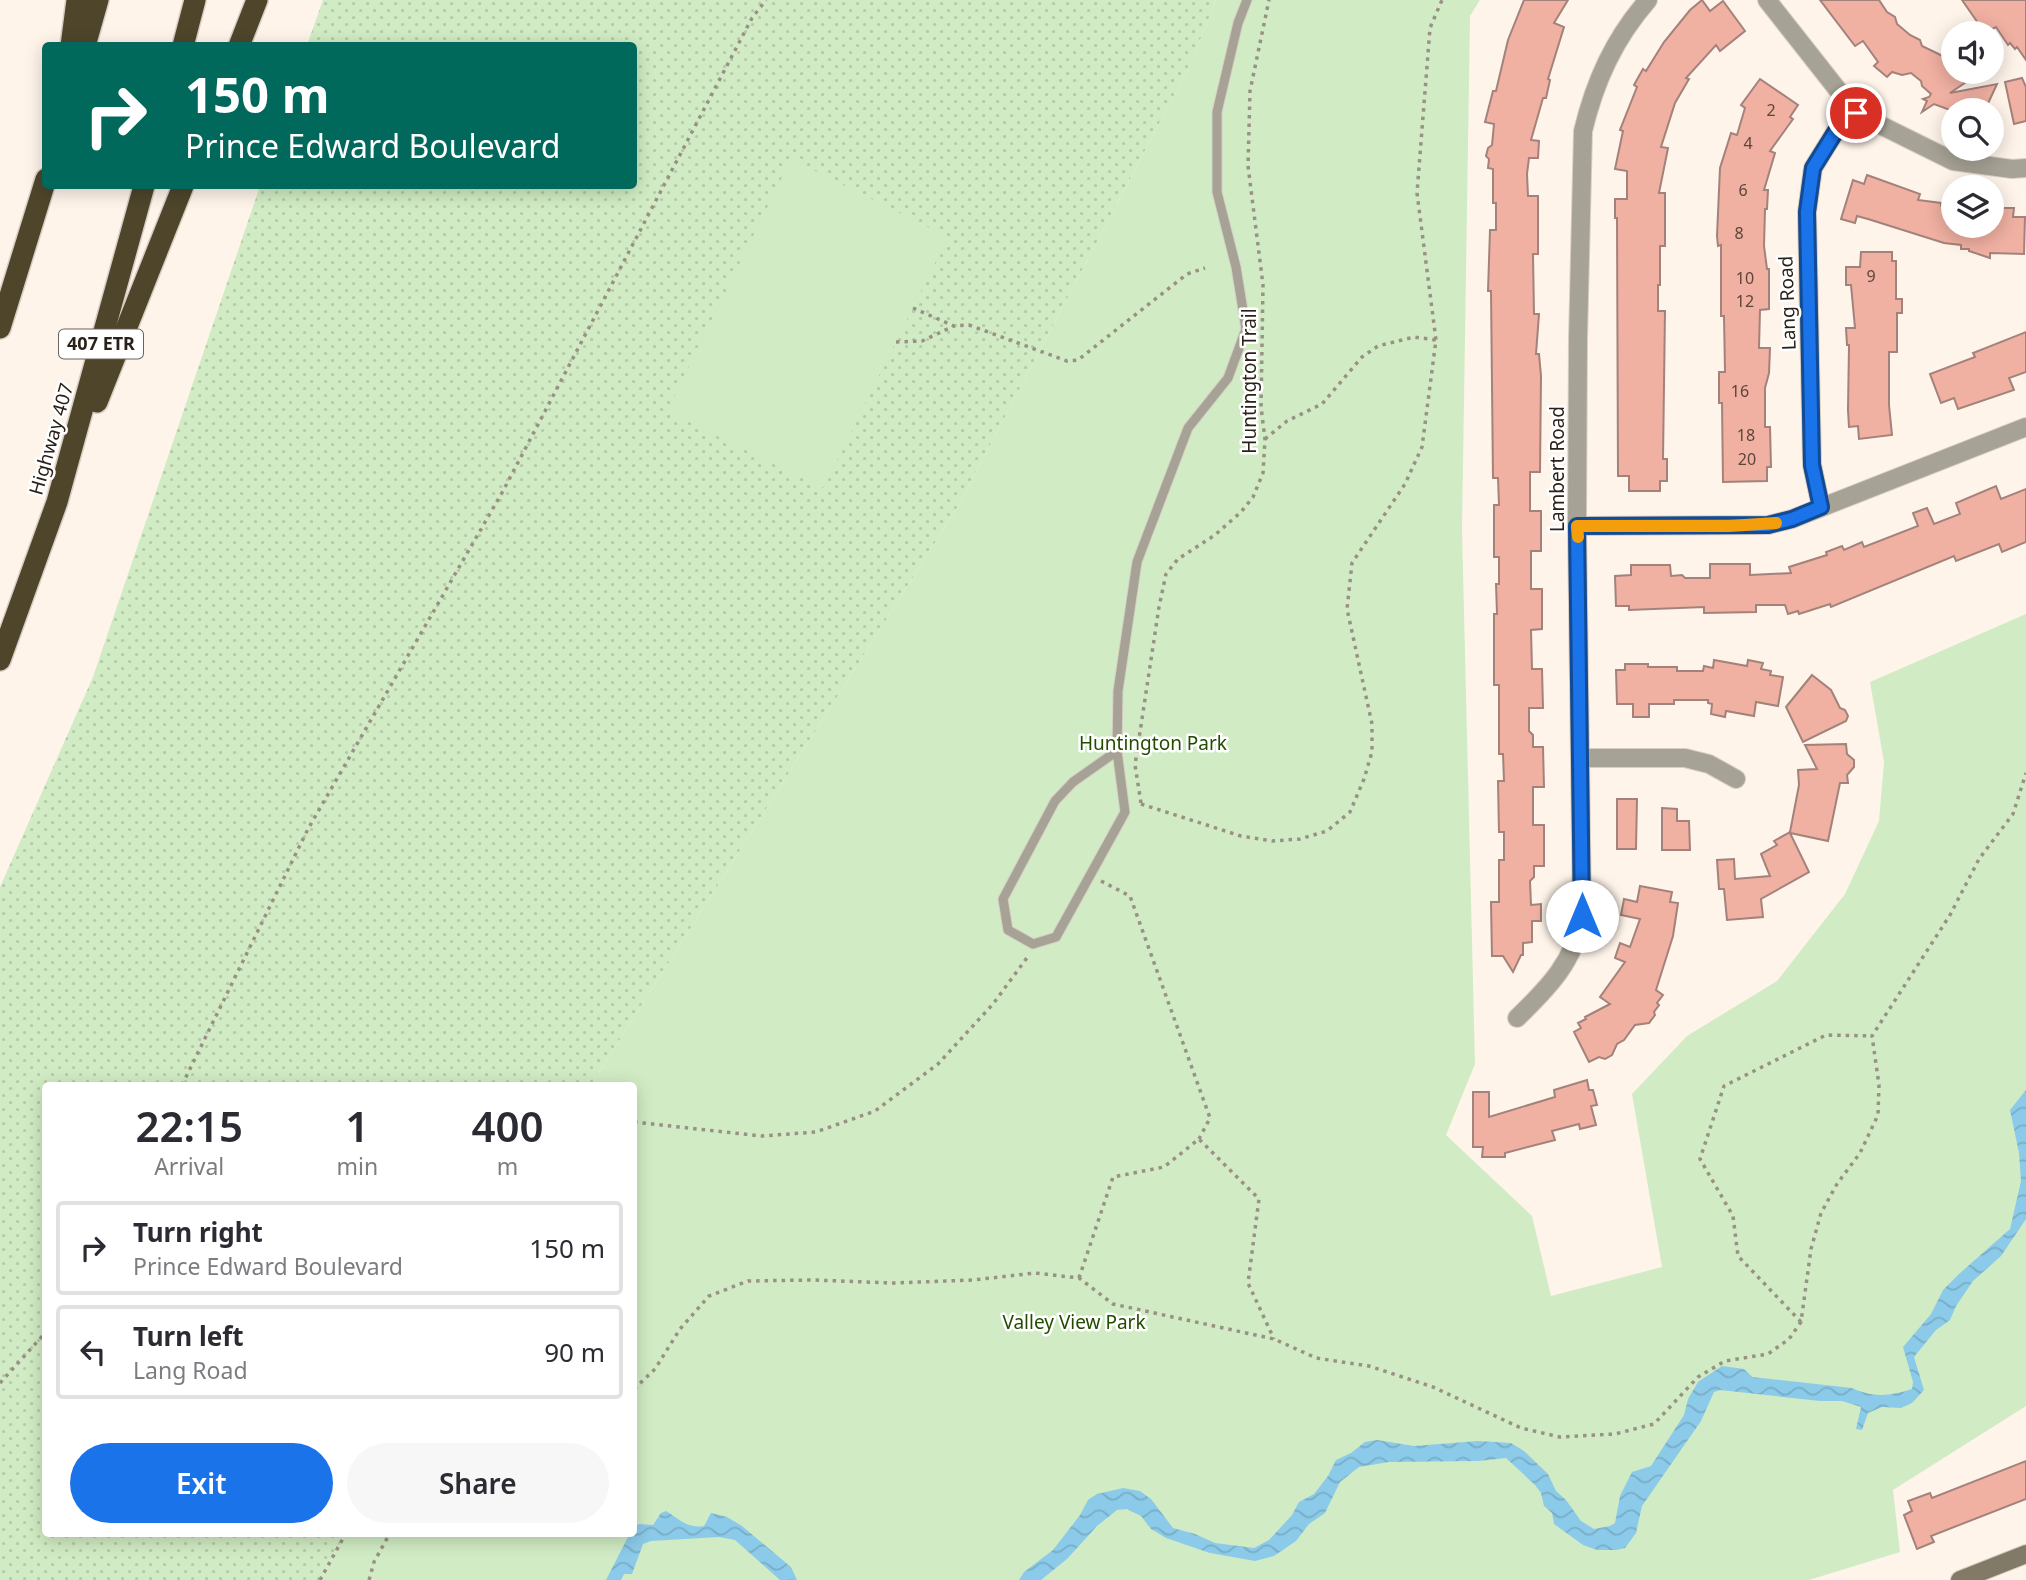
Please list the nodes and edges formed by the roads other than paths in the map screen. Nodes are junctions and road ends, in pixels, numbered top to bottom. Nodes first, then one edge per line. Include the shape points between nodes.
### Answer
1 (77, 0) edge
2 (98, 0) edge
3 (195, 0) edge
4 (257, 0) edge
5 (1247, 0) edge
6 (1648, 0) edge
7 (1767, 0) edge
8 (72, 42) edge
9 (86, 42) edge
10 (184, 42) edge
11 (241, 42) edge
12 (1856, 113) junction
13 (2026, 169) edge
14 (43, 189) edge
15 (143, 189) edge
16 (182, 189) edge
17 (0, 328) edge
18 (2026, 427) edge
19 (57, 502) junction
20 (1821, 507) junction
21 (1577, 526) junction
22 (0, 660) edge
23 (1117, 751) junction
24 (1582, 758) junction
25 (1735, 779) dead end
26 (1517, 1018) dead end
27 (2026, 1554) edge
28 (1960, 1580) edge

1 - 8 highway
2 - 9 highway
3 - 10 highway
4 - 11 highway
5 - 23 lane via 1217,112 1217,192 1247,329 1228,378 1188,428 1137,562 1118,691
6 - 21 street, Lambert Road via 1613,47 1591,98 1583,131
7 - 12 street
12 - 13 street via 1953,161
12 - 20 street, Lang Road via 1836,131 1813,168 1807,212 1812,465
14 - 17 highway
15 - 19 highway, Highway 407 / 407 ETR
16 - 19 highway
18 - 20 street
19 - 22 highway, Highway 407 / 407 ETR
20 - 21 street via 1768,525
21 - 24 street, Lambert Road
23 - 23 lane via 1055,801 1003,899 1008,930 1033,944 1056,937 1125,812
24 - 25 street via 1693,759
24 - 26 street, Lambert Road via 1580,929 1564,967
27 - 28 street

